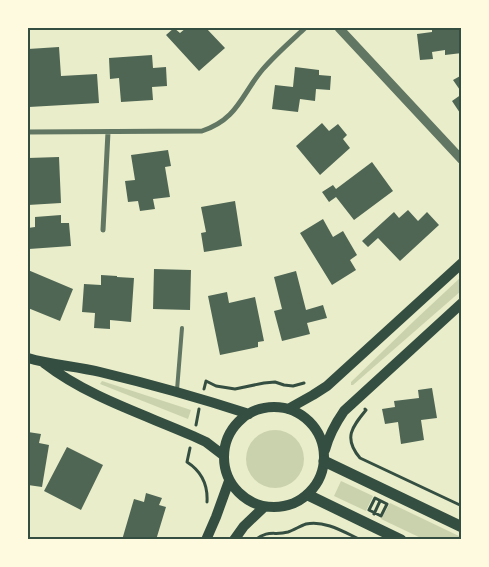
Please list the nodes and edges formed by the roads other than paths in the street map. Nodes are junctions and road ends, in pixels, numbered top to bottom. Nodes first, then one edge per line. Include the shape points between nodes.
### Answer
1 (305, 28) edge
2 (339, 28) edge
3 (28, 132) edge
4 (108, 132) junction
5 (462, 160) edge
6 (103, 230) dead end
7 (461, 263) edge
8 (462, 303) edge
9 (182, 328) dead end
10 (28, 358) edge
11 (43, 363) junction
12 (177, 393) junction
13 (288, 409) junction
14 (249, 414) junction
15 (223, 455) junction
16 (324, 457) junction
17 (230, 481) junction
18 (308, 495) junction
19 (264, 507) junction
20 (462, 527) edge
21 (206, 540) edge
22 (234, 540) edge
23 (401, 540) edge

1 - 4 street via 263,69 234,112 209,129
2 - 5 street
3 - 4 street
4 - 6 street
7 - 13 main road via 327,386
8 - 16 main road via 344,411 328,438
9 - 12 lane
10 - 11 main road
11 - 12 main road via 92,370
11 - 15 main road via 79,386 206,442
12 - 14 main road
13 - 14 main road via 261,408
13 - 16 main road via 298,412 319,434
14 - 15 main road via 230,431
15 - 17 main road via 224,469
16 - 18 main road via 320,479
16 - 20 main road
17 - 19 main road via 238,493
17 - 21 main road
18 - 19 main road via 288,506
18 - 23 main road
19 - 22 main road

